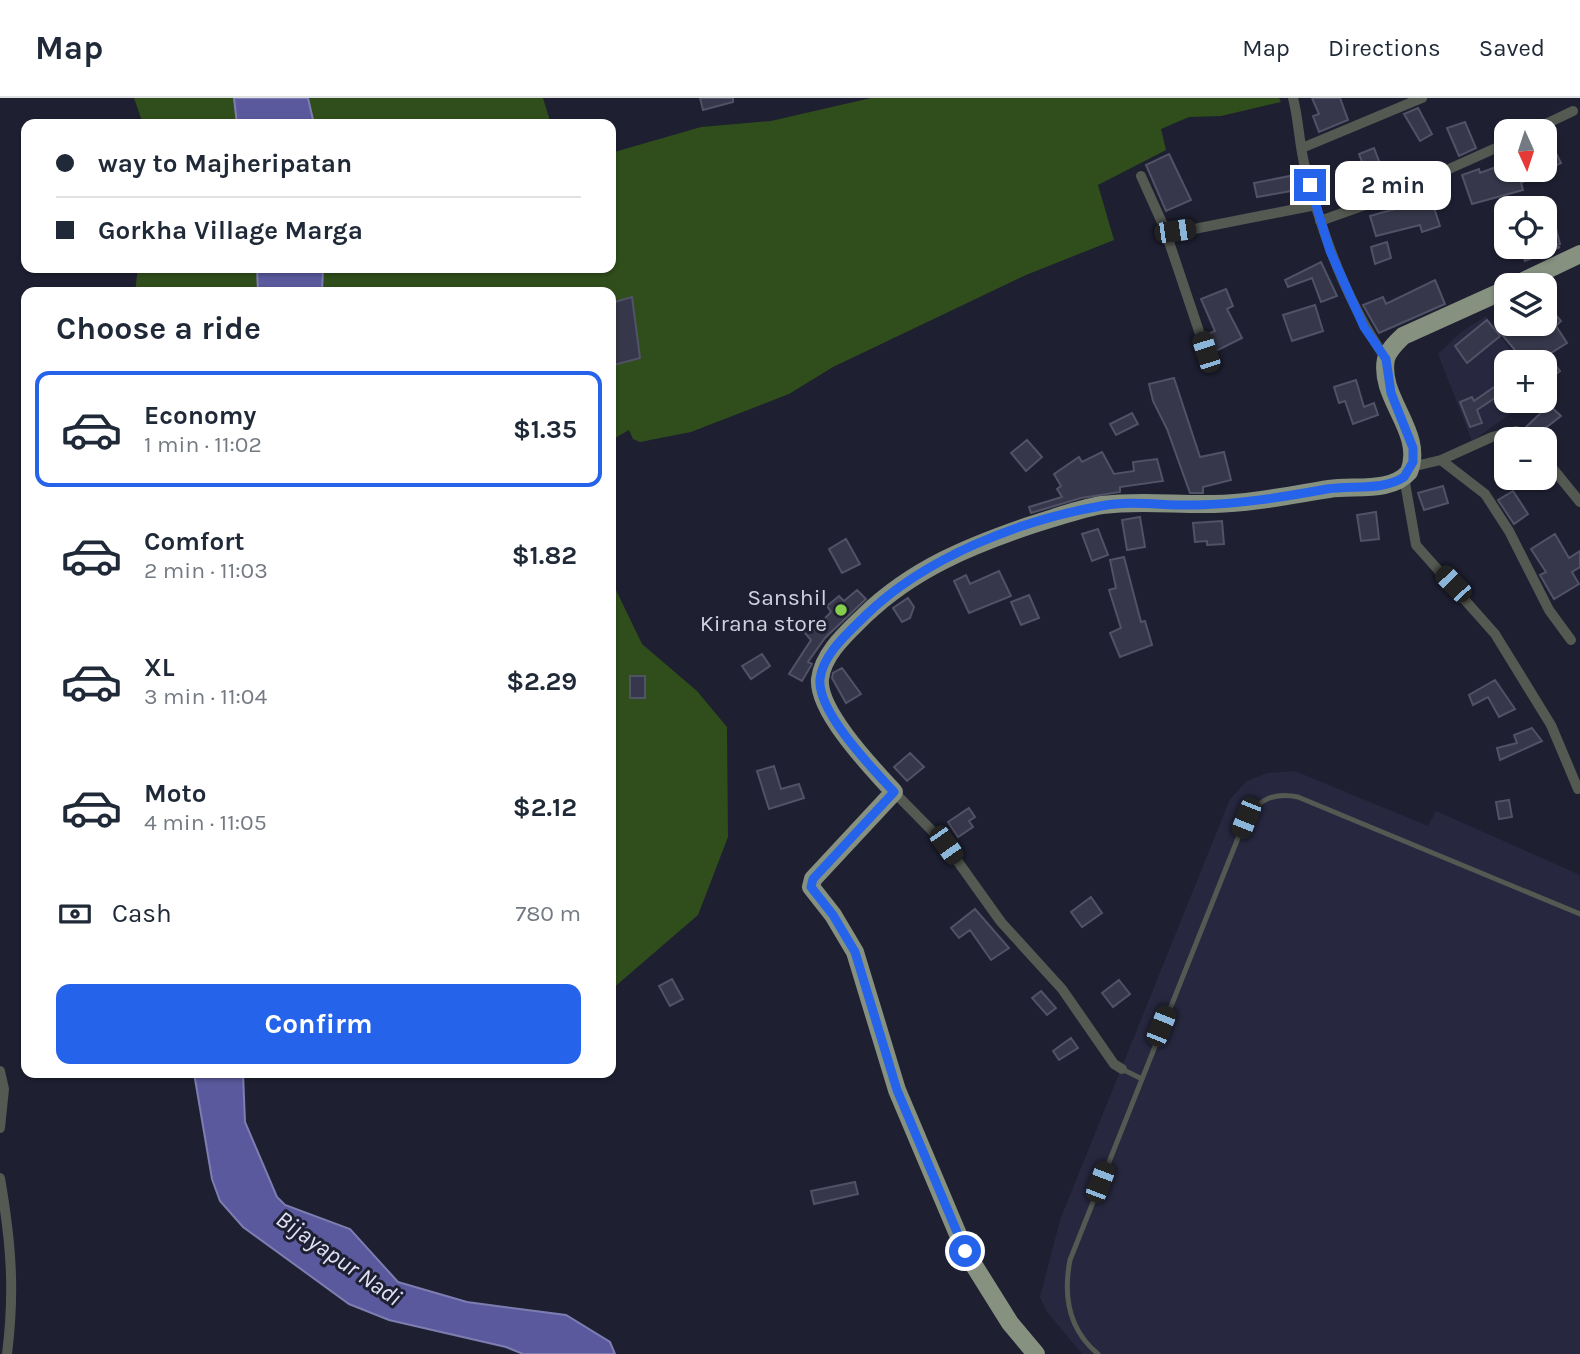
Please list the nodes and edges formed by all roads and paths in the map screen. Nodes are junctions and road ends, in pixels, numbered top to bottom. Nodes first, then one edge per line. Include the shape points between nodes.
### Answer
1 (1293, 98) edge
2 (1422, 98) edge
3 (1573, 111) dead end
4 (1556, 119) edge
5 (1302, 148) junction
6 (1494, 149) edge
7 (1141, 176) dead end
8 (1316, 205) junction
9 (1320, 220) junction
10 (1164, 227) junction
11 (1580, 254) edge
12 (1540, 273) edge
13 (1494, 295) edge
14 (1206, 352) dead end
15 (1386, 359) junction
16 (1494, 436) edge
17 (1441, 460) junction
18 (1408, 472) junction
19 (1557, 474) edge
20 (1580, 502) edge
21 (1571, 640) dead end
22 (1578, 789) edge
23 (894, 792) junction
24 (1580, 914) edge
25 (1122, 1069) joint
26 (0, 1071) edge
27 (1140, 1078) junction
28 (0, 1128) edge
29 (0, 1178) edge
30 (7, 1354) edge
31 (1036, 1354) edge
32 (1098, 1354) edge

1 - 5 street
2 - 5 street
3 - 4 street
5 - 8 street
6 - 9 street via 1382,200
7 - 10 street
8 - 9 street
8 - 10 street via 1194,229
9 - 15 street via 1358,314
10 - 14 street
11 - 12 main road
13 - 15 main road via 1403,336
15 - 18 main road via 1391,393 1413,448
16 - 17 street
17 - 18 street
17 - 21 street via 1485,494 1549,610
18 - 22 street via 1416,545 1495,634 1551,725
18 - 23 main road via 1383,485 1329,489 1277,500 1101,506 964,548 901,583 836,645 820,678 830,711
19 - 20 street
23 - 25 street via 946,845 1001,922 1062,989
23 - 31 main road via 813,879 811,887 855,952 897,1090 965,1251 1010,1323
24 - 27 lane via 1298,797 1270,796 1246,818
25 - 27 lane
26 - 28 street via 4,1089
27 - 32 lane via 1066,1279 1078,1334
29 - 30 street via 14,1300

